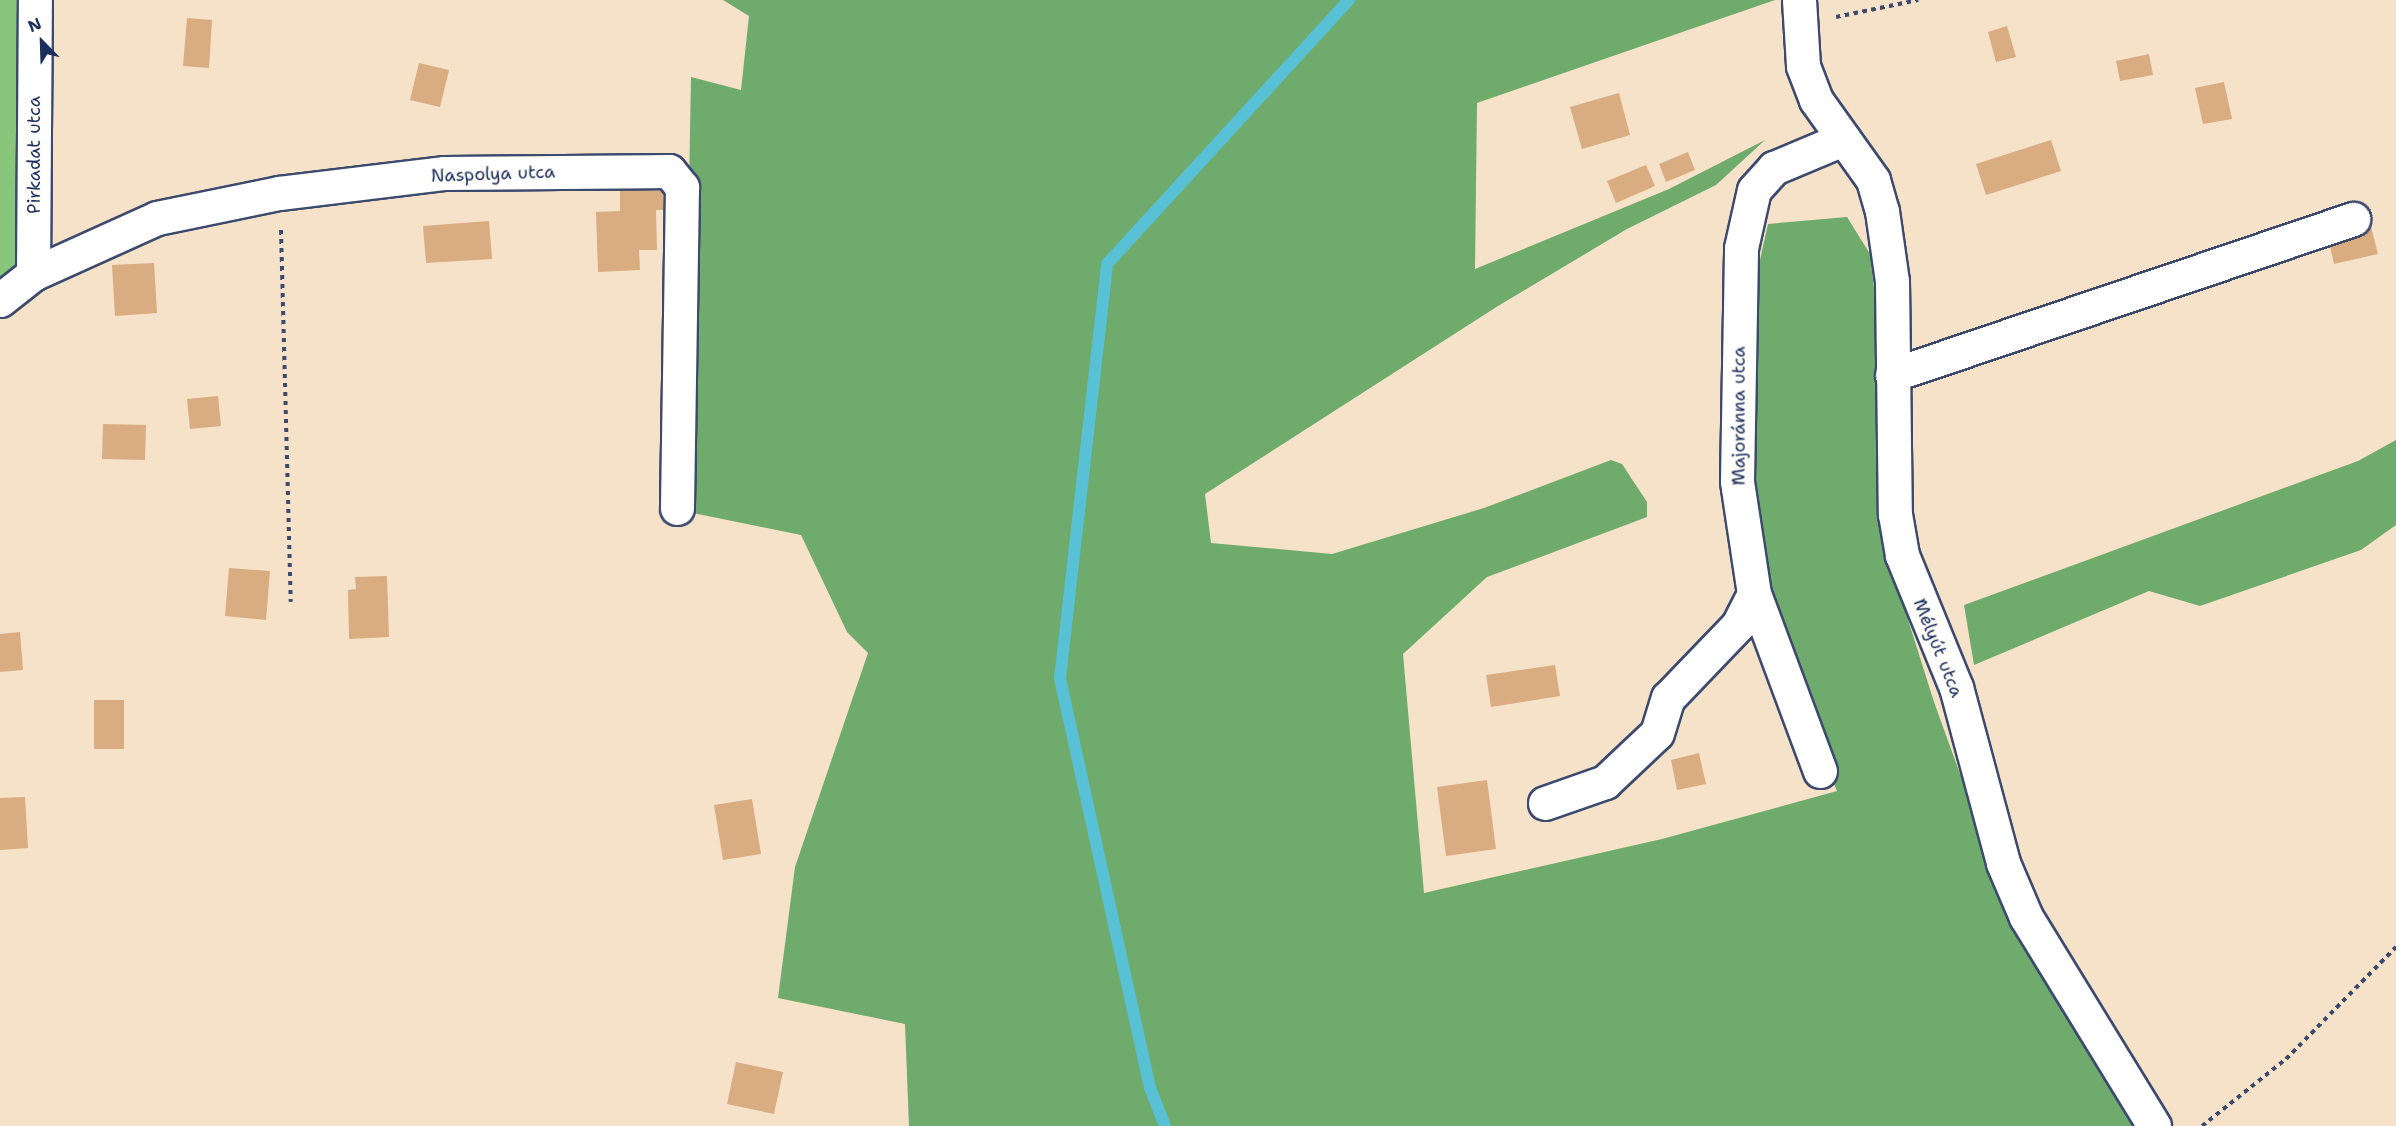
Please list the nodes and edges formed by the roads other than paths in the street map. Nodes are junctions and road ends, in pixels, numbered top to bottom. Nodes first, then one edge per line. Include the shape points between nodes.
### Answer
1 (34, 0) edge
2 (1800, 12) edge
3 (1843, 138) junction
4 (2353, 219) dead end
5 (33, 274) junction
6 (0, 300) edge
7 (1892, 375) junction
8 (677, 508) dead end
9 (1754, 594) junction
10 (1820, 771) dead end
11 (1545, 803) dead end
12 (2154, 1126) edge

1 - 5 street, Pirkadat utca
2 - 3 street, Mélyút utca via 1803,66 1811,88
3 - 7 street, Mélyút utca via 1873,180 1882,211 1892,281
3 - 9 street, Majoránna utca via 1774,168 1754,190 1741,249 1737,481
4 - 7 street
5 - 6 street, Naspolya utca
5 - 8 street, Naspolya utca via 157,218 279,193 445,172 669,171 682,187
7 - 12 street, Mélyút utca via 1895,514 1902,555 1956,687 2003,863 2026,916
9 - 10 street, Majoránna utca
9 - 11 street via 1738,625 1668,698 1657,733 1605,782

